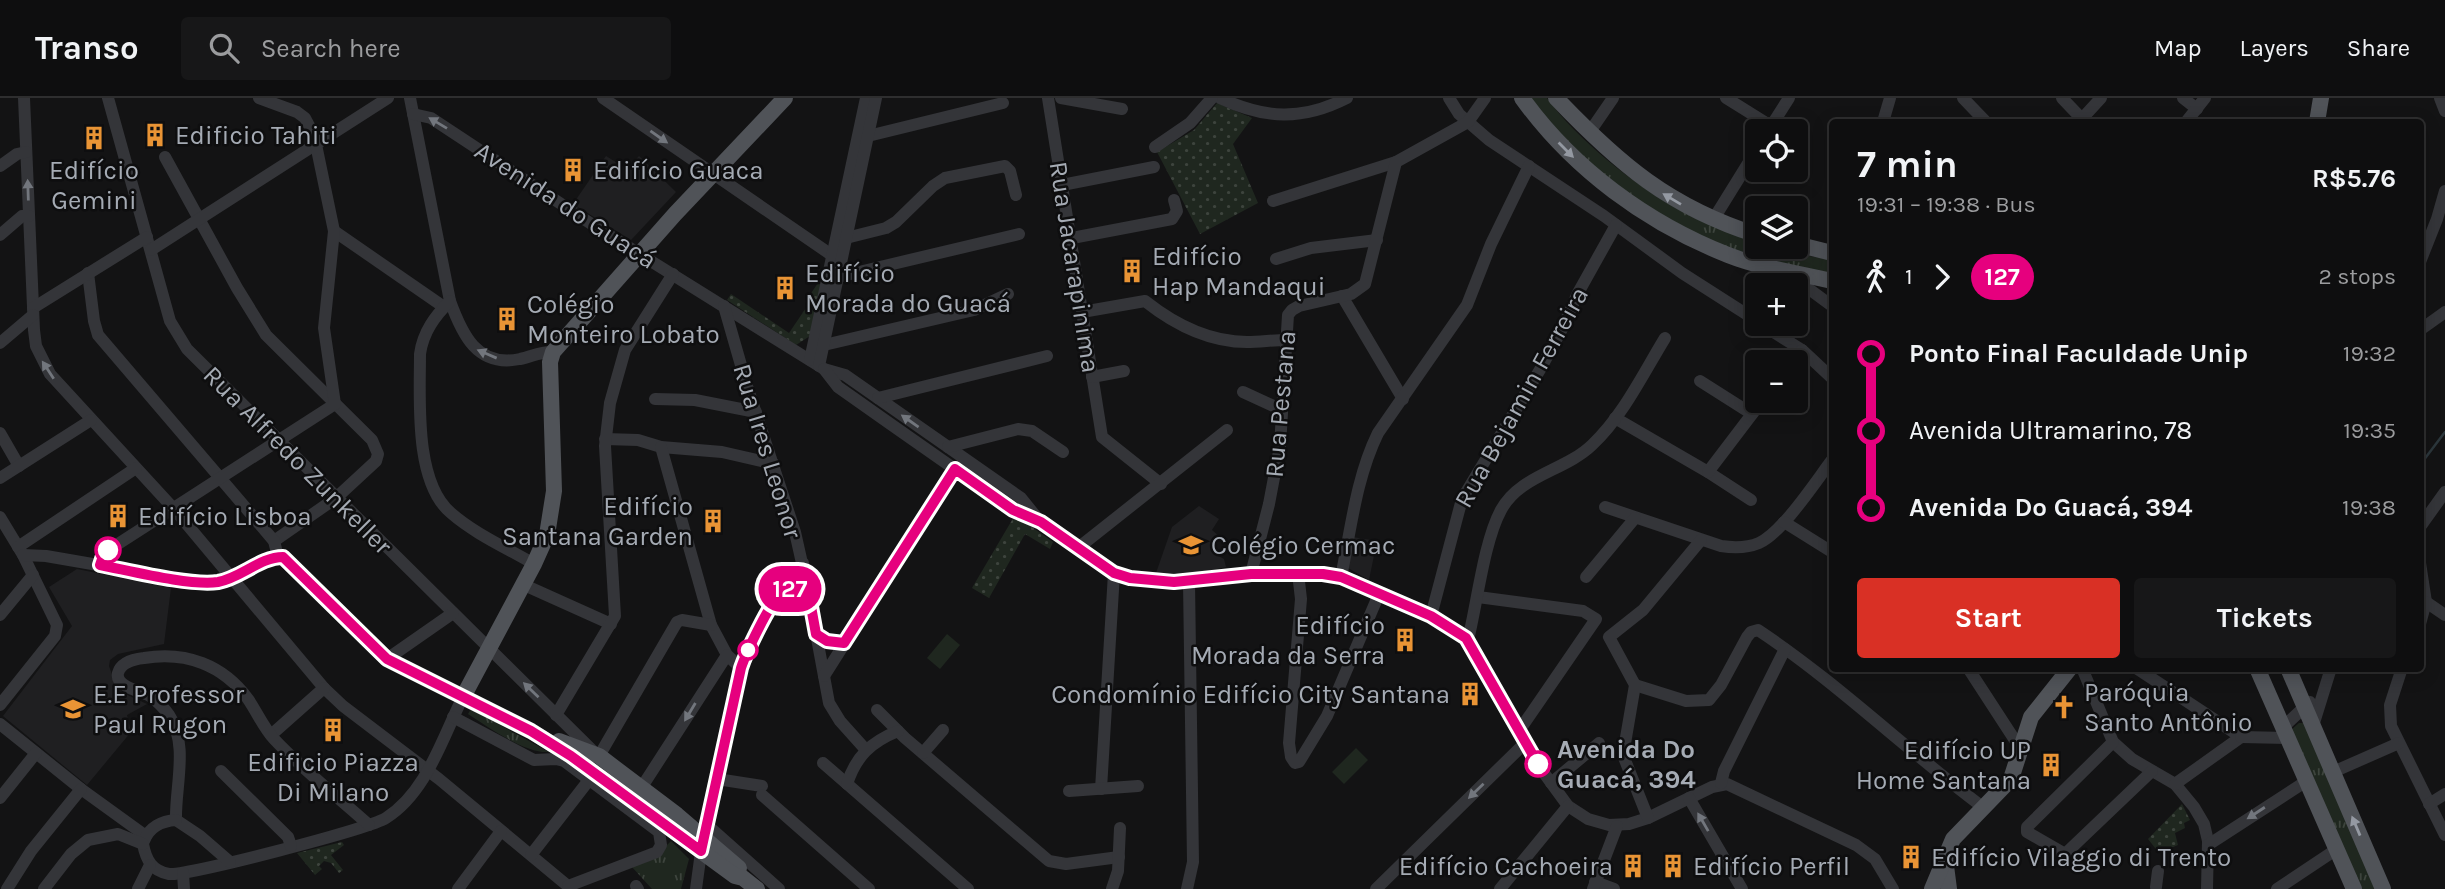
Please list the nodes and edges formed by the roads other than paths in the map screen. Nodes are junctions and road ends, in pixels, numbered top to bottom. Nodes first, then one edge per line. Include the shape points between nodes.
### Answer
1 (24, 98) edge
2 (108, 98) edge
3 (259, 98) edge
4 (388, 98) edge
5 (410, 98) edge
6 (603, 98) edge
7 (785, 98) edge
8 (866, 98) edge
9 (876, 98) edge
10 (1048, 98) edge
11 (1061, 98) edge
12 (1212, 98) edge
13 (1220, 98) edge
14 (1347, 98) edge
15 (1449, 98) edge
16 (1485, 98) edge
17 (1522, 98) edge
18 (1556, 98) edge
19 (1726, 98) edge
20 (1789, 98) edge
21 (1890, 98) edge
22 (1963, 98) edge
23 (2062, 98) edge
24 (2101, 98) edge
25 (2183, 98) edge
26 (2205, 98) edge
27 (2321, 98) edge
28 (2440, 98) edge
29 (1609, 100) edge
30 (1003, 103) dead end
31 (1122, 109) dead end
32 (2197, 109) junction
33 (2445, 111) edge
34 (413, 114) junction
35 (1755, 119) edge
36 (1775, 119) edge
37 (1886, 119) edge
38 (1983, 119) edge
39 (2078, 119) edge
40 (2082, 119) edge
41 (2189, 119) edge
42 (2318, 119) edge
43 (1468, 122) junction
44 (1589, 133) junction
45 (868, 136) junction
46 (315, 143) junction
47 (1155, 147) dead end
48 (26, 152) junction
49 (165, 157) dead end
50 (1396, 162) junction
51 (0, 166) edge
52 (1528, 166) junction
53 (1154, 167) dead end
54 (1745, 168) edge
55 (713, 174) junction
56 (1062, 185) junction
57 (2445, 191) edge
58 (1016, 195) dead end
59 (1174, 200) dead end
60 (1273, 201) dead end
61 (29, 216) junction
62 (199, 218) junction
63 (1713, 220) junction
64 (1616, 225) junction
65 (334, 231) junction
66 (1745, 231) edge
67 (0, 234) edge
68 (1019, 234) dead end
69 (846, 238) junction
70 (1072, 239) junction
71 (1377, 240) junction
72 (149, 243) junction
73 (1808, 247) edge
74 (1829, 252) edge
75 (2424, 252) edge
76 (640, 253) junction
77 (833, 256) junction
78 (1276, 259) dead end
79 (88, 273) junction
80 (1797, 273) edge
81 (673, 274) junction
82 (1808, 276) edge
83 (838, 277) junction
84 (1829, 280) edge
85 (1808, 287) edge
86 (1008, 294) dead end
87 (1342, 296) junction
88 (447, 304) junction
89 (1829, 304) edge
90 (724, 306) junction
91 (33, 311) junction
92 (1082, 312) junction
93 (2445, 312) edge
94 (1745, 313) edge
95 (2424, 327) edge
96 (1780, 336) edge
97 (1665, 338) dead end
98 (1286, 340) junction
99 (0, 343) edge
100 (824, 345) junction
101 (1802, 350) edge
102 (553, 352) junction
103 (1808, 355) edge
104 (1047, 356) dead end
105 (818, 365) junction
106 (1124, 371) dead end
107 (1829, 374) edge
108 (1092, 377) junction
109 (1700, 381) dead end
110 (1242, 392) dead end
111 (878, 398) junction
112 (655, 399) dead end
113 (1403, 399) junction
114 (335, 404) junction
115 (1282, 410) junction
116 (756, 412) junction
117 (1752, 414) joint
118 (1615, 418) junction
119 (91, 420) junction
120 (1227, 430) dead end
121 (0, 433) edge
122 (605, 439) junction
123 (280, 441) junction
124 (661, 447) junction
125 (948, 447) junction
126 (1063, 452) dead end
127 (774, 464) junction
128 (1829, 464) edge
129 (19, 466) junction
130 (136, 468) junction
131 (955, 469) junction
132 (1708, 472) junction
133 (0, 478) edge
134 (222, 478) junction
135 (1161, 484) junction
136 (2445, 492) edge
137 (336, 498) junction
138 (1751, 500) dead end
139 (1605, 507) dead end
140 (174, 509) junction
141 (1636, 518) junction
142 (2424, 521) edge
143 (1041, 522) junction
144 (1784, 522) junction
145 (1, 523) edge
146 (1700, 540) junction
147 (274, 541) junction
148 (1829, 547) edge
149 (1078, 548) junction
150 (21, 551) junction
151 (279, 556) junction
152 (803, 563) junction
153 (534, 564) junction
154 (100, 565) junction
155 (1114, 573) junction
156 (1298, 573) junction
157 (1251, 574) junction
158 (33, 575) junction
159 (1341, 577) junction
160 (1586, 577) dead end
161 (233, 579) junction
162 (1189, 582) junction
163 (522, 584) junction
164 (2424, 589) edge
165 (808, 590) junction
166 (779, 594) junction
167 (1379, 594) junction
168 (1478, 597) junction
169 (2426, 602) junction
170 (2424, 610) edge
171 (453, 613) junction
172 (0, 615) edge
173 (2445, 615) edge
174 (1431, 616) junction
175 (611, 624) junction
176 (711, 625) junction
177 (816, 634) junction
178 (1468, 640) junction
179 (844, 643) junction
180 (489, 648) junction
181 (1785, 649) junction
182 (727, 655) junction
183 (387, 659) junction
184 (741, 668) junction
185 (1971, 672) edge
186 (2067, 672) edge
187 (2084, 672) edge
188 (2142, 672) edge
189 (2259, 672) edge
190 (2330, 672) edge
191 (2401, 672) edge
192 (2291, 674) edge
193 (824, 676) junction
194 (1635, 685) junction
195 (324, 688) junction
196 (2266, 688) junction
197 (2324, 691) junction
198 (463, 697) junction
199 (0, 705) edge
200 (2305, 707) junction
201 (877, 710) dead end
202 (556, 715) junction
203 (453, 716) junction
204 (0, 724) edge
205 (2313, 726) junction
206 (943, 730) dead end
207 (531, 731) junction
208 (898, 731) junction
209 (2285, 733) junction
210 (271, 735) junction
211 (1522, 737) junction
212 (2241, 737) junction
213 (2113, 742) junction
214 (1598, 743) dead end
215 (2399, 743) junction
216 (2020, 748) junction
217 (866, 750) junction
218 (36, 753) junction
219 (923, 753) junction
220 (598, 755) junction
221 (823, 763) dead end
222 (222, 771) dead end
223 (428, 771) junction
224 (2152, 771) junction
225 (2333, 772) junction
226 (718, 779) junction
227 (589, 780) junction
228 (2305, 782) junction
229 (1551, 783) junction
230 (1721, 783) junction
231 (847, 784) junction
232 (2175, 784) junction
233 (1138, 786) dead end
234 (82, 789) junction
235 (1101, 789) junction
236 (1069, 791) dead end
237 (637, 794) junction
238 (2445, 794) edge
239 (0, 798) edge
240 (1689, 798) junction
241 (2429, 804) junction
242 (1568, 806) junction
243 (1984, 808) junction
244 (1648, 818) junction
245 (176, 820) junction
246 (369, 825) junction
247 (1617, 826) junction
248 (1120, 828) dead end
249 (501, 831) junction
250 (2445, 835) edge
251 (704, 838) junction
252 (144, 840) junction
253 (2208, 845) junction
254 (291, 846) junction
255 (2337, 849) junction
256 (531, 855) junction
257 (1944, 856) junction
258 (1119, 857) junction
259 (230, 862) junction
260 (150, 865) junction
261 (2158, 871) dead end
262 (183, 873) junction
263 (461, 884) edge
264 (747, 884) edge
265 (1594, 886) edge
266 (567, 888) edge
267 (2153, 888) edge
268 (7, 889) edge
269 (44, 889) edge
270 (138, 889) edge
271 (184, 889) edge
272 (475, 889) edge
273 (696, 889) edge
274 (779, 889) edge
275 (869, 889) edge
276 (968, 889) edge
277 (1112, 889) edge
278 (1187, 889) edge
279 (1376, 889) edge
280 (1500, 889) edge
281 (1614, 889) edge
282 (1742, 889) edge
283 (1894, 889) edge
284 (1932, 889) edge
285 (1949, 889) edge
286 (2207, 889) edge
287 (2277, 889) edge
288 (2354, 889) edge
289 (2383, 889) edge

1 - 48 street
2 - 72 street, Rua Alfredo Zunkeller
3 - 46 street via 305,118
4 - 46 street
5 - 34 street
6 -> 55 street
7 - 55 main road
8 - 77 street
9 - 45 street
10 - 56 street, Rua Jacarapinima
11 - 31 street
12 - 47 street via 1190,123
13 - 14 street via 1284,116
15 - 43 street
16 - 43 street
17 -> 80 main road via 1580,163 1642,211 1730,256
18 - 44 main road
19 - 35 street
20 - 36 street
21 - 37 street
22 - 38 street
23 - 39 street
24 - 40 street
25 - 32 street
26 - 32 street
27 - 42 main road
28 - 33 street
29 - 44 street
30 - 45 street
32 - 41 street
76 -> 34 street, Avenida do Guacá via 431,118
34 - 88 street
43 - 50 street
43 - 52 street
63 -> 44 main road via 1666,196
45 - 69 street
46 - 62 street
46 - 65 street
48 - 51 street
61 -> 48 street
49 - 62 street
50 - 60 street
50 - 71 street, Rua Pestana
52 - 64 street
52 - 113 street via 1467,305
53 - 56 street
54 - 63 street
55 - 76 main road
55 - 77 street
56 - 70 street, Rua Jacarapinima
57 - 75 street
58 - 69 street via 1005,166 950,176 886,228
59 - 70 street via 1177,211 1172,219
61 - 67 street via 22,216
61 - 91 street
62 - 72 street
62 - 114 street via 266,335
63 - 66 main road
64 - 94 street
64 - 174 street, Rua Bejamin Ferreira via 1541,368 1462,499
65 - 88 street
65 - 114 street via 324,328
68 - 83 street
69 - 83 street
70 - 92 street, Rua Jacarapinima
71 - 78 street via 1311,248
71 - 87 street, Rua Pestana via 1365,284
72 - 79 street
72 - 123 street, Rua Alfredo Zunkeller via 170,321 183,343
73 - 74 main road
76 - 81 street, Avenida do Guacá
76 - 102 main road
77 - 105 street
79 - 91 street
79 - 134 street via 99,335
81 - 90 street, Avenida do Guacá
81 - 122 street via 625,350
82 - 84 main road
83 - 100 street
85 - 89 street
86 - 100 street via 974,310
87 - 98 street, Rua Pestana via 1292,310
87 - 113 street
102 -> 88 street via 514,360 482,354 469,342
88 - 153 street via 422,339 419,354 423,453 430,486 451,513
90 - 105 street, Avenida do Guacá
90 - 116 street, Rua Ires Leonor
91 - 99 street
119 -> 91 street via 41,358
92 - 98 street via 1145,301 1173,321 1209,337
92 - 108 street, Rua Jacarapinima
93 - 95 street
96 - 101 street
97 - 118 street
98 - 115 street, Rua Pestana
100 - 105 street
102 - 153 main road via 554,491 547,535
103 - 107 street
104 - 111 street
105 - 111 street, Avenida do Guacá via 845,375
105 - 131 street, Avenida do Guacá via 838,387
106 - 108 street
108 - 135 street, Rua Jacarapinima via 1102,437
109 - 117 street
110 - 115 street
125 -> 111 street, Avenida do Guacá
112 - 116 street via 695,400
113 - 159 street via 1368,453
114 - 123 street
114 - 137 street via 372,440 377,454 376,461
115 - 157 street, Rua Pestana via 1276,474
116 - 127 street, Rua Ires Leonor
117 - 132 street
118 - 132 street
118 - 168 street via 1581,455 1522,486 1501,509
119 - 129 street
119 - 130 street
120 - 135 street
121 - 129 street
122 - 124 street via 638,440
122 - 175 street via 615,616
123 - 134 street
123 - 137 street, Rua Alfredo Zunkeller
124 - 127 street via 722,452
124 - 176 street
125 - 126 street via 1023,429
125 - 143 street, Avenida do Guacá via 1021,498
127 - 152 street, Rua Ires Leonor
128 - 144 street
129 - 133 street
130 - 140 street
130 - 150 street
131 - 143 street, Avenida do Guacá via 1013,510
131 - 179 street
132 - 138 street
134 - 140 street
134 - 147 street
135 - 149 street
136 - 142 street
137 - 147 street
137 - 171 street, Rua Alfredo Zunkeller
139 - 141 street
140 - 154 street via 104,553
140 - 161 street
141 - 146 street
141 - 160 street
143 - 149 street, Avenida do Guacá
144 - 146 street via 1770,537 1748,546 1734,548
144 - 148 street
145 - 150 street
146 - 194 street via 1643,610 1609,637
147 - 151 street
149 - 155 street, Avenida do Guacá
150 - 154 street
150 - 158 street
151 - 161 street
151 - 183 street
152 - 165 street, Rua Ires Leonor
152 - 166 street
153 - 163 main road
154 - 161 street via 202,583
155 - 162 street, Avenida do Guacá
155 - 235 street
156 - 157 street, Avenida do Guacá
156 - 159 street, Avenida do Guacá
156 - 167 street via 1301,599 1289,743 1295,763 1327,716
157 - 162 street, Avenida do Guacá
158 - 172 street
158 - 199 street via 55,617 57,631
159 - 167 street, Avenida do Guacá
161 - 195 street
162 - 278 street via 1193,863
163 - 175 street
163 - 180 main road
164 - 169 street
165 - 166 street via 792,588
165 - 177 street, Rua Ires Leonor
166 - 184 street
167 - 174 street, Avenida do Guacá
168 - 178 street
168 - 211 street via 1583,611 1596,619
169 - 170 street
169 - 173 street
171 - 180 street, Rua Alfredo Zunkeller
171 - 183 street
174 - 178 street, Avenida do Guacá
175 - 202 street
176 - 182 street
176 - 220 street via 677,622
177 - 179 street
177 - 193 street, Rua Ires Leonor
178 - 211 street, Avenida do Guacá
179 - 193 street
180 - 198 main road
202 -> 180 street, Rua Alfredo Zunkeller
181 - 194 street via 1758,630 1751,632 1714,696 1700,702
181 - 230 street
181 - 243 street
182 - 184 street
182 -> 237 street
183 - 198 street
184 - 226 street
185 - 216 street
186 - 216 main road via 2031,717
187 - 213 street
188 - 212 street
189 - 196 main road
190 - 197 street
191 - 215 street via 2390,705
192 - 196 main road via 2274,676
192 - 200 main road
193 - 217 street, Rua Ires Leonor via 832,709
194 - 244 street via 1623,755
195 - 210 street
195 - 223 street
196 - 209 main road
197 - 200 street
197 - 205 street
198 - 203 street
198 - 207 main road
200 - 205 main road
200 - 209 street
201 - 208 street
202 - 220 street, Rua Alfredo Zunkeller
203 - 223 street
203 - 227 street via 534,760 564,761
204 - 218 street
205 - 225 main road
206 - 219 street
207 - 220 main road
207 - 237 main road
208 - 217 street
208 - 219 street
209 - 212 street
209 - 228 main road
210 - 245 street via 248,699 215,667 155,656 123,665 119,679 161,705 177,730
210 - 246 street
211 - 229 street, Avenida do Guacá
211 -> 279 street
212 - 232 street
213 - 224 street
213 - 224 street via 2027,832 2065,854
214 - 229 street
215 - 225 street
215 - 241 street
216 - 243 main road via 2011,779
217 - 231 street
218 - 234 street
218 - 239 street
219 - 258 street via 1049,861 1066,864
220 - 237 main road
221 - 231 street
222 - 254 street via 288,837
223 - 246 street via 397,809
223 - 249 street
224 - 232 street
289 -> 225 main road
226 - 251 street
226 - 275 street via 762,791
227 - 256 street
227 - 266 street via 656,828 661,845 651,855
228 -> 253 street
228 - 255 main road
229 - 242 street, Avenida do Guacá
230 - 240 street
230 - 283 street via 1856,845 1875,859
231 - 276 street
232 - 253 street via 2204,824
233 - 235 street
234 - 252 street
234 - 268 street
235 - 236 street
237 - 251 main road
238 - 241 street
240 - 244 street
282 -> 240 street
241 - 250 street
242 - 247 street, Avenida do Guacá via 1588,819
242 - 280 street
243 - 257 main road via 1958,833
244 - 247 street
245 - 252 street via 156,825
245 - 259 street
246 - 254 street
247 - 265 street
248 - 258 street
249 - 256 street
249 - 263 street
251 - 264 main road via 734,876
251 - 273 street
251 - 274 street
252 - 260 street
252 - 269 street via 123,835 88,840
253 - 286 street
254 - 259 street
255 - 287 street
255 - 288 main road
256 - 266 street
257 - 284 main road
257 - 285 main road
258 - 277 street
259 - 262 street
260 - 262 street via 170,874
260 - 270 street
261 - 267 street
262 - 271 street
263 - 272 street
265 - 281 street

